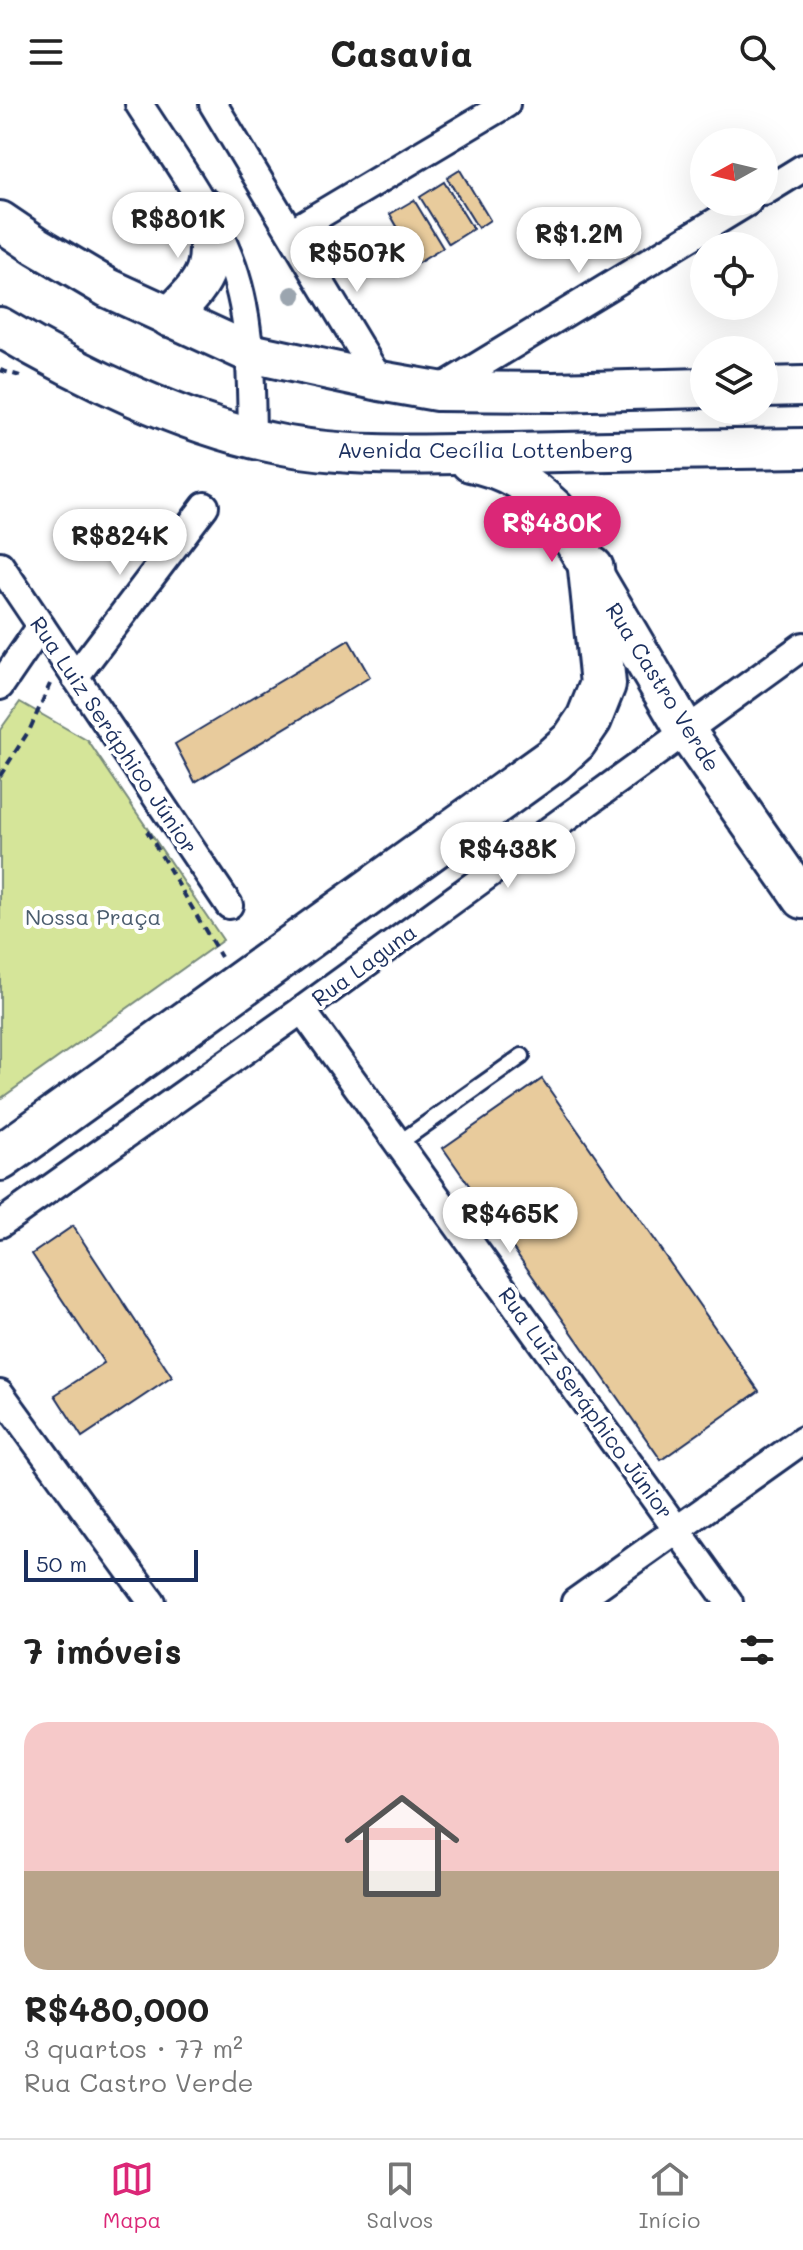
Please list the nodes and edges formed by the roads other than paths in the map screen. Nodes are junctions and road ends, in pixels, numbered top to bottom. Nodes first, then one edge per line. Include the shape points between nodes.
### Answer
1 (139, 104) edge
2 (213, 104) edge
3 (506, 104) edge
4 (803, 168) edge
5 (778, 183) edge
6 (204, 208) junction
7 (725, 216) edge
8 (0, 221) edge
9 (291, 232) junction
10 (169, 317) junction
11 (0, 327) edge
12 (17, 344) edge
13 (250, 353) junction
14 (380, 381) junction
15 (803, 386) edge
16 (778, 387) edge
17 (690, 388) edge
18 (437, 391) junction
19 (252, 438) junction
20 (803, 448) edge
21 (428, 454) junction
22 (205, 506) dead end
23 (0, 565) edge
24 (591, 569) junction
25 (41, 626) junction
26 (803, 646) edge
27 (64, 675) junction
28 (0, 686) edge
29 (685, 730) junction
30 (803, 899) edge
31 (229, 905) dead end
32 (302, 1010) junction
33 (522, 1056) dead end
34 (399, 1143) junction
35 (0, 1158) edge
36 (0, 1224) edge
37 (0, 1393) edge
38 (803, 1440) edge
39 (678, 1530) junction
40 (152, 1602) edge
41 (575, 1602) edge
42 (729, 1602) edge

1 - 6 street
2 - 9 street
3 - 9 street
4 - 5 street
6 - 10 main road via 211,257 206,273
6 - 13 street via 230,258
7 - 18 street
8 - 10 main road via 108,288
9 - 14 street
10 - 13 main road
11 - 12 main road, Avenida Cecília Lottenberg
12 - 19 main road, Avenida Cecília Lottenberg via 173,412
13 - 14 main road
13 - 19 street
14 - 18 main road
15 - 16 main road
17 - 18 main road
19 - 21 main road, Avenida Cecília Lottenberg via 342,451
20 - 21 main road, Avenida Cecília Lottenberg
21 - 24 main road, Rua Castro Verde via 484,465 529,484 555,509
22 - 27 street
23 - 25 street, Rua Luiz Seráphico Júnior
24 - 29 main road, Rua Castro Verde
24 - 35 highway via 603,684 574,741
25 - 27 street, Rua Luiz Seráphico Júnior
25 - 28 street
26 - 29 street, Rua Laguna
27 - 31 street, Rua Luiz Seráphico Júnior
29 - 30 main road, Rua Castro Verde
29 - 32 street, Rua Laguna
32 - 34 street, Rua Luiz Seráphico Júnior
32 - 36 street, Rua Laguna
33 - 34 lane
34 - 39 street, Rua Luiz Seráphico Júnior
37 - 40 street
38 - 39 street
39 - 41 street
39 - 42 street, Rua Luiz Seráphico Júnior

